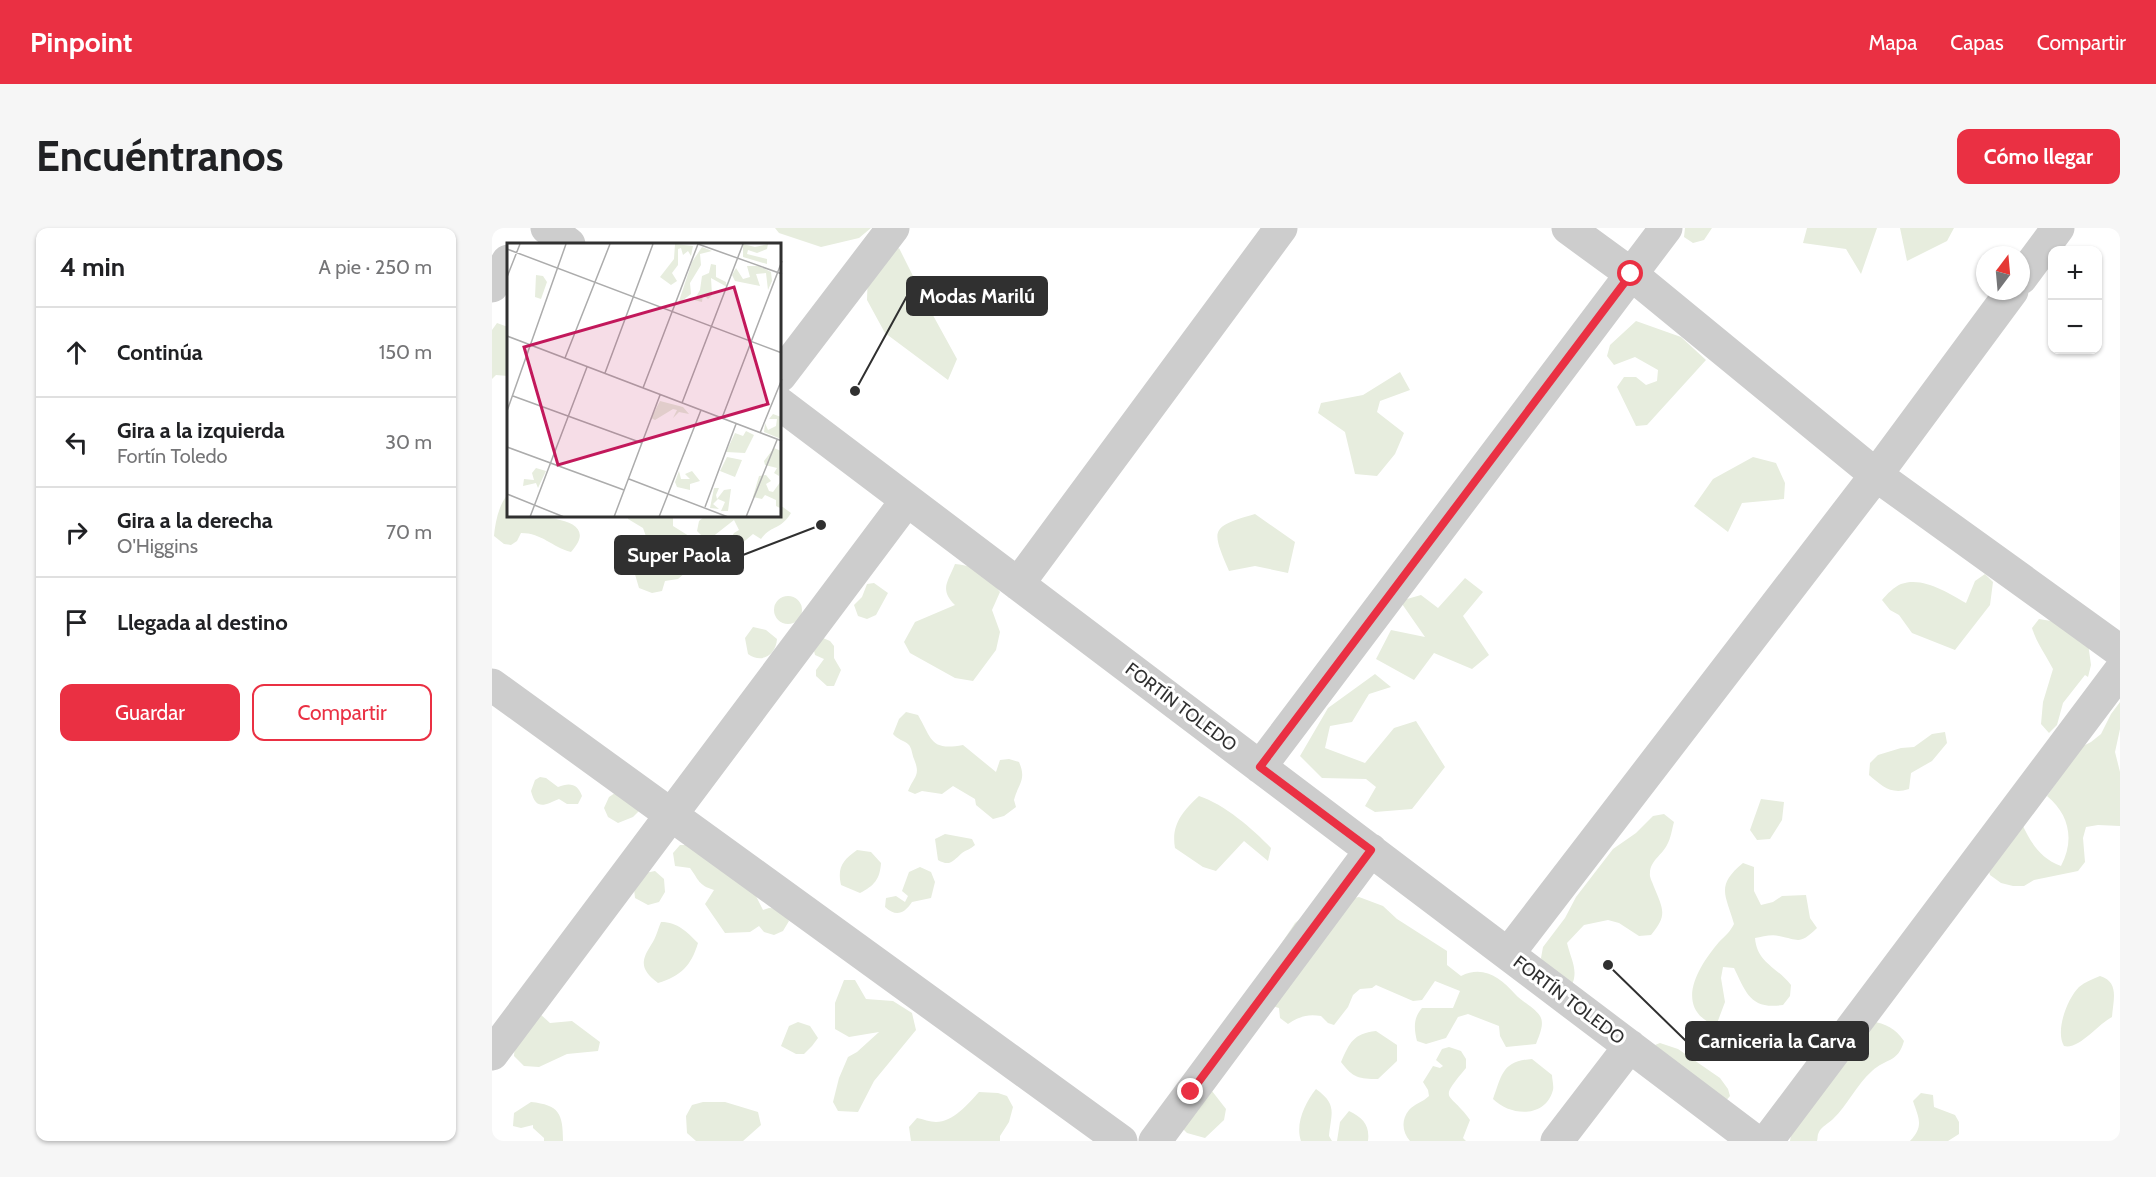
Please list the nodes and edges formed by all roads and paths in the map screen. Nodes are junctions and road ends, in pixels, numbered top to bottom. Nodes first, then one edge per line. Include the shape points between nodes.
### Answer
1 (530, 228) edge
2 (547, 228) edge
3 (893, 228) edge
4 (1281, 228) edge
5 (1568, 228) edge
6 (1666, 228) edge
7 (2058, 228) edge
8 (520, 243) edge
9 (568, 243) edge
10 (507, 263) edge
11 (2030, 266) edge
12 (1631, 274) junction
13 (492, 286) edge
14 (2005, 300) edge
15 (782, 373) edge
16 (782, 406) edge
17 (1876, 476) junction
18 (907, 500) junction
19 (1018, 584) junction
20 (2120, 651) edge
21 (2120, 671) edge
22 (492, 685) edge
23 (1260, 767) junction
24 (671, 815) junction
25 (1371, 850) junction
26 (1508, 954) junction
27 (1630, 1046) junction
28 (492, 1054) edge
29 (1121, 1141) edge
30 (1155, 1141) edge
31 (1557, 1141) edge
32 (1755, 1141) edge
33 (1767, 1141) edge

1 - 8 street
2 - 9 street
3 - 15 street
4 - 19 street
5 - 12 street
6 - 12 street
7 - 11 street
10 - 13 street
12 - 17 street
12 - 23 street
14 - 17 street
16 - 18 street, FORTÍN TOLEDO
17 - 20 street
17 - 26 street
18 - 19 street, FORTÍN TOLEDO
18 - 24 street
19 - 23 street, FORTÍN TOLEDO
21 - 33 street
22 - 24 street
23 - 25 street, FORTÍN TOLEDO
24 - 28 street
24 - 29 street
25 - 26 street, FORTÍN TOLEDO
25 - 30 street
26 - 27 street, FORTÍN TOLEDO
27 - 31 street
27 - 32 street, FORTÍN TOLEDO

